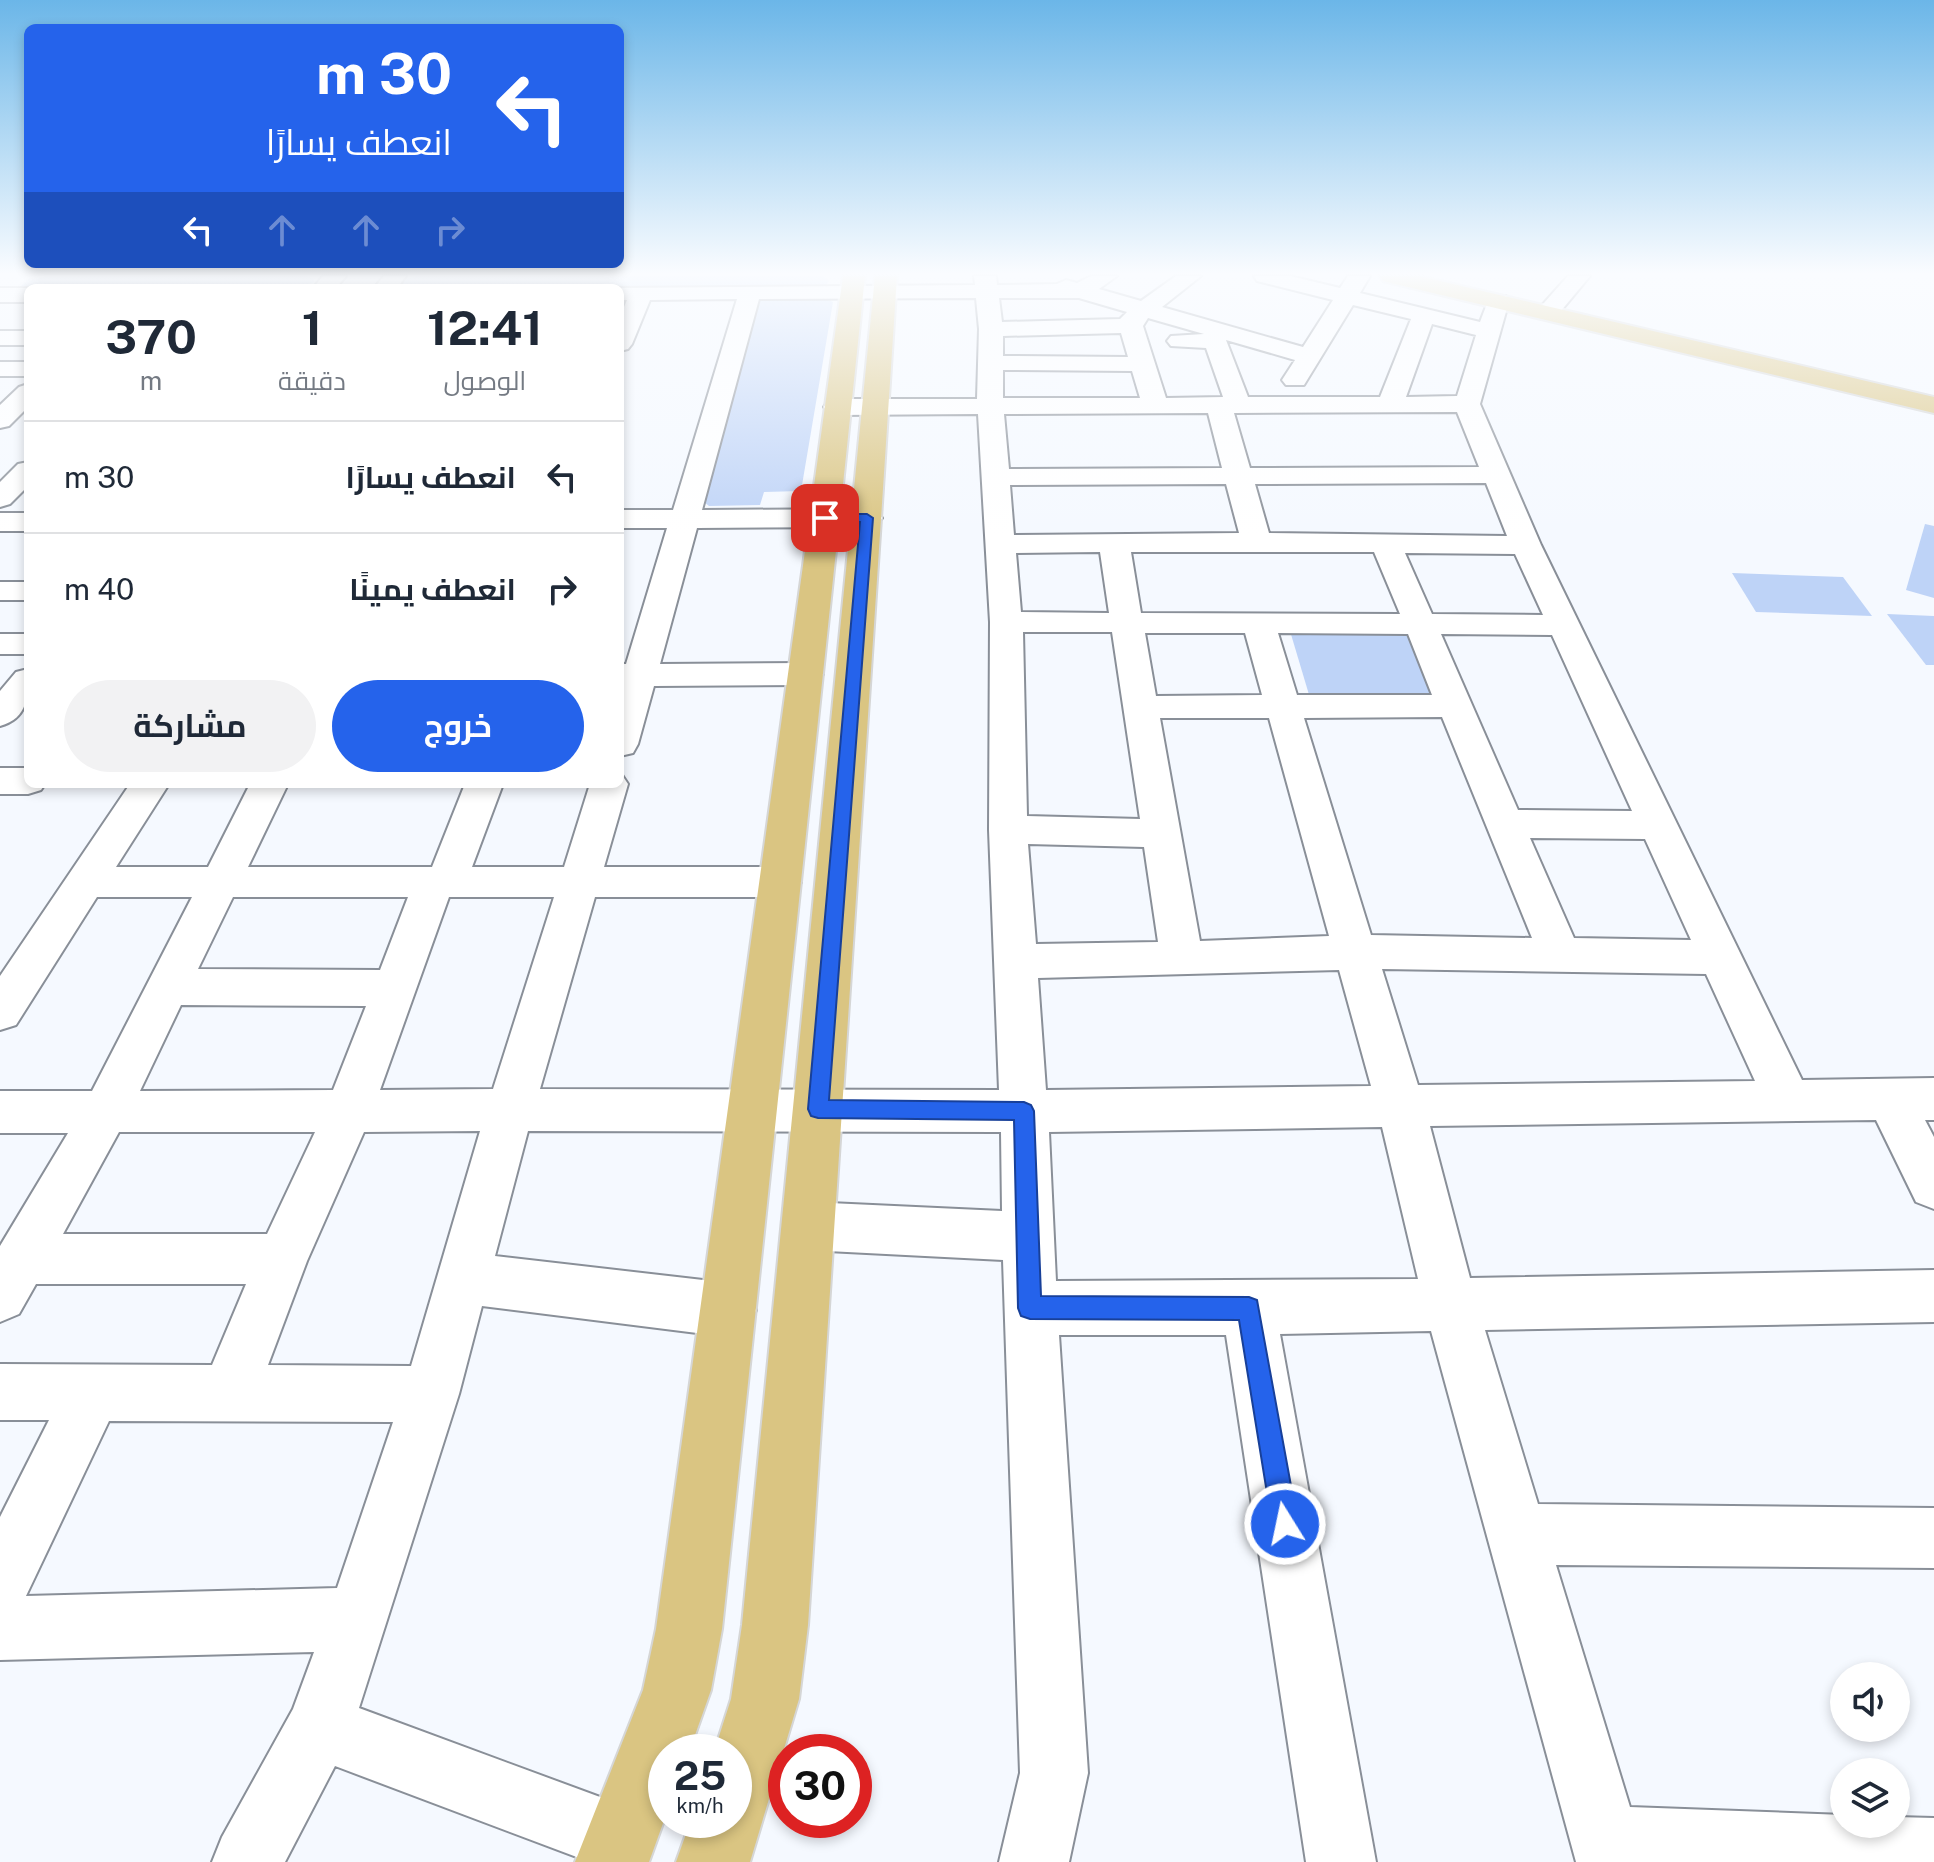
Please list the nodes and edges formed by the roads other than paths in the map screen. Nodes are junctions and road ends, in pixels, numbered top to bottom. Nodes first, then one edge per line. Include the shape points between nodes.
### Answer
1 (729, 363) edge
2 (861, 363) edge
3 (929, 363) edge
4 (995, 363) edge
5 (1073, 363) edge
6 (1145, 363) edge
7 (1223, 363) edge
8 (1307, 363) edge
9 (1406, 363) edge
10 (1481, 363) edge
11 (1770, 363) edge
12 (1798, 363) edge
13 (0, 369) edge
14 (24, 369) edge
15 (1934, 394) edge
16 (24, 396) edge
17 (1280, 403) junction
18 (1228, 404) junction
19 (1390, 404) junction
20 (1467, 404) junction
21 (1155, 405) junction
22 (1934, 405) edge
23 (856, 407) junction
24 (0, 423) edge
25 (24, 425) edge
26 (0, 470) edge
27 (24, 470) edge
28 (24, 474) edge
29 (1239, 475) junction
30 (1495, 475) junction
31 (996, 477) junction
32 (0, 498) edge
33 (846, 518) junction
34 (624, 519) edge
35 (684, 519) junction
36 (0, 522) edge
37 (24, 522) edge
38 (1256, 542) junction
39 (1385, 542) junction
40 (1000, 544) junction
41 (1114, 544) junction
42 (1526, 545) junction
43 (0, 591) edge
44 (24, 591) edge
45 (1006, 622) junction
46 (1127, 622) junction
47 (1258, 622) junction
48 (1418, 624) junction
49 (1563, 625) junction
50 (0, 644) edge
51 (24, 644) edge
52 (806, 674) junction
53 (630, 675) edge
54 (1280, 706) junction
55 (1454, 706) junction
56 (1141, 707) junction
57 (624, 716) edge
58 (0, 781) edge
59 (24, 781) edge
60 (147, 788) edge
61 (267, 788) edge
62 (482, 788) edge
63 (608, 788) edge
64 (1505, 824) junction
65 (1658, 825) junction
66 (1008, 830) junction
67 (1161, 833) junction
68 (218, 881) junction
69 (441, 881) junction
70 (86, 882) junction
71 (580, 882) junction
72 (781, 882) junction
73 (1356, 952) junction
74 (1560, 954) junction
75 (1721, 957) junction
76 (1182, 959) junction
77 (1014, 961) junction
78 (16, 964) edge
79 (168, 987) junction
80 (394, 988) junction
81 (0, 1012) edge
82 (1912, 1099) edge
83 (1788, 1101) junction
84 (1400, 1104) junction
85 (818, 1109) junction
86 (753, 1110) junction
87 (106, 1111) junction
88 (349, 1111) junction
89 (510, 1111) junction
90 (1024, 1111) junction
91 (0, 1112) edge
92 (1934, 1186) edge
93 (808, 1226) junction
94 (1028, 1237) junction
95 (282, 1259) junction
96 (11, 1278) edge
97 (463, 1278) junction
98 (1934, 1296) edge
99 (1451, 1305) junction
100 (1030, 1308) junction
101 (1249, 1308) junction
102 (729, 1310) junction
103 (0, 1392) edge
104 (93, 1392) junction
105 (229, 1393) junction
106 (431, 1394) junction
107 (1517, 1534) junction
108 (1934, 1538) edge
109 (0, 1582) edge
110 (358, 1619) junction
111 (0, 1628) edge
112 (320, 1727) junction
113 (752, 1741) edge
114 (721, 1838) edge
115 (616, 1850) edge
116 (1608, 1852) edge
117 (1934, 1853) edge
118 (247, 1862) edge
119 (713, 1862) edge
120 (1034, 1862) edge
121 (1341, 1862) edge

1 - 35 street
2 - 23 main road
3 - 23 street
4 - 31 street
5 - 21 street
6 - 21 street
7 - 18 street
8 - 17 street
9 - 19 street
10 - 20 street
11 - 22 main road
12 - 15 main road
13 - 14 street
16 - 24 street
17 - 18 street
17 - 19 street
18 - 21 street
18 - 29 street
19 - 20 street
20 - 30 street
23 - 33 main road
24 - 25 street
26 - 27 street
28 - 32 street
29 - 30 street
29 - 31 street
29 - 38 street
30 - 42 street
31 - 40 street
33 - 35 street
33 - 52 main road
33 - 85 main road
34 - 35 street
35 - 53 street
36 - 37 street
38 - 39 street
38 - 41 street
39 - 42 street
39 - 48 street
40 - 41 street
40 - 45 street
41 - 46 street
42 - 49 street
43 - 44 street
45 - 46 street
45 - 66 street
46 - 47 street
46 - 56 street
47 - 48 street
47 - 54 street
48 - 49 street
48 - 55 street
49 - 65 street
50 - 51 street
52 - 53 street
52 - 72 main road
53 - 57 street
54 - 55 street
54 - 56 street
54 - 73 street
55 - 64 street
56 - 67 street
58 - 59 street
60 - 70 street
61 - 68 street
62 - 69 street
63 - 71 street
64 - 65 street
64 - 74 street
65 - 75 street
66 - 67 street
66 - 77 street
67 - 76 street
68 - 69 street
68 - 70 street
68 - 79 street
69 - 71 street
69 - 80 street
70 - 78 street
71 - 72 street
71 - 89 street
72 - 86 main road
73 - 74 street
73 - 76 street
73 - 84 street
74 - 75 street
75 - 83 street
76 - 77 street
77 - 90 street
78 - 81 street
79 - 80 street
79 - 87 street
80 - 88 street
82 - 83 street
82 - 92 street
83 - 84 street
84 - 90 street
84 - 99 street
85 - 86 street
85 - 90 street
85 - 93 main road
86 - 89 street
86 - 102 main road
87 - 88 street
87 - 91 street
87 - 96 street
88 - 89 street
88 - 95 street
89 - 97 street
90 - 94 street
93 - 94 street
93 - 113 main road via 775,1625 765,1699
94 - 100 street
95 - 96 street
95 - 105 street
97 - 102 street
97 - 106 street
98 - 99 street
99 - 101 street
99 - 107 street
100 - 101 street
100 - 120 street via 1054,1773
101 - 121 street
102 - 115 main road via 677,1690
103 - 104 street
104 - 105 street
104 - 109 street
105 - 106 street
106 - 110 street
107 - 108 street
107 - 116 street
110 - 111 street
110 - 112 street
112 - 115 street
112 - 118 street
114 - 119 main road
116 - 117 street

